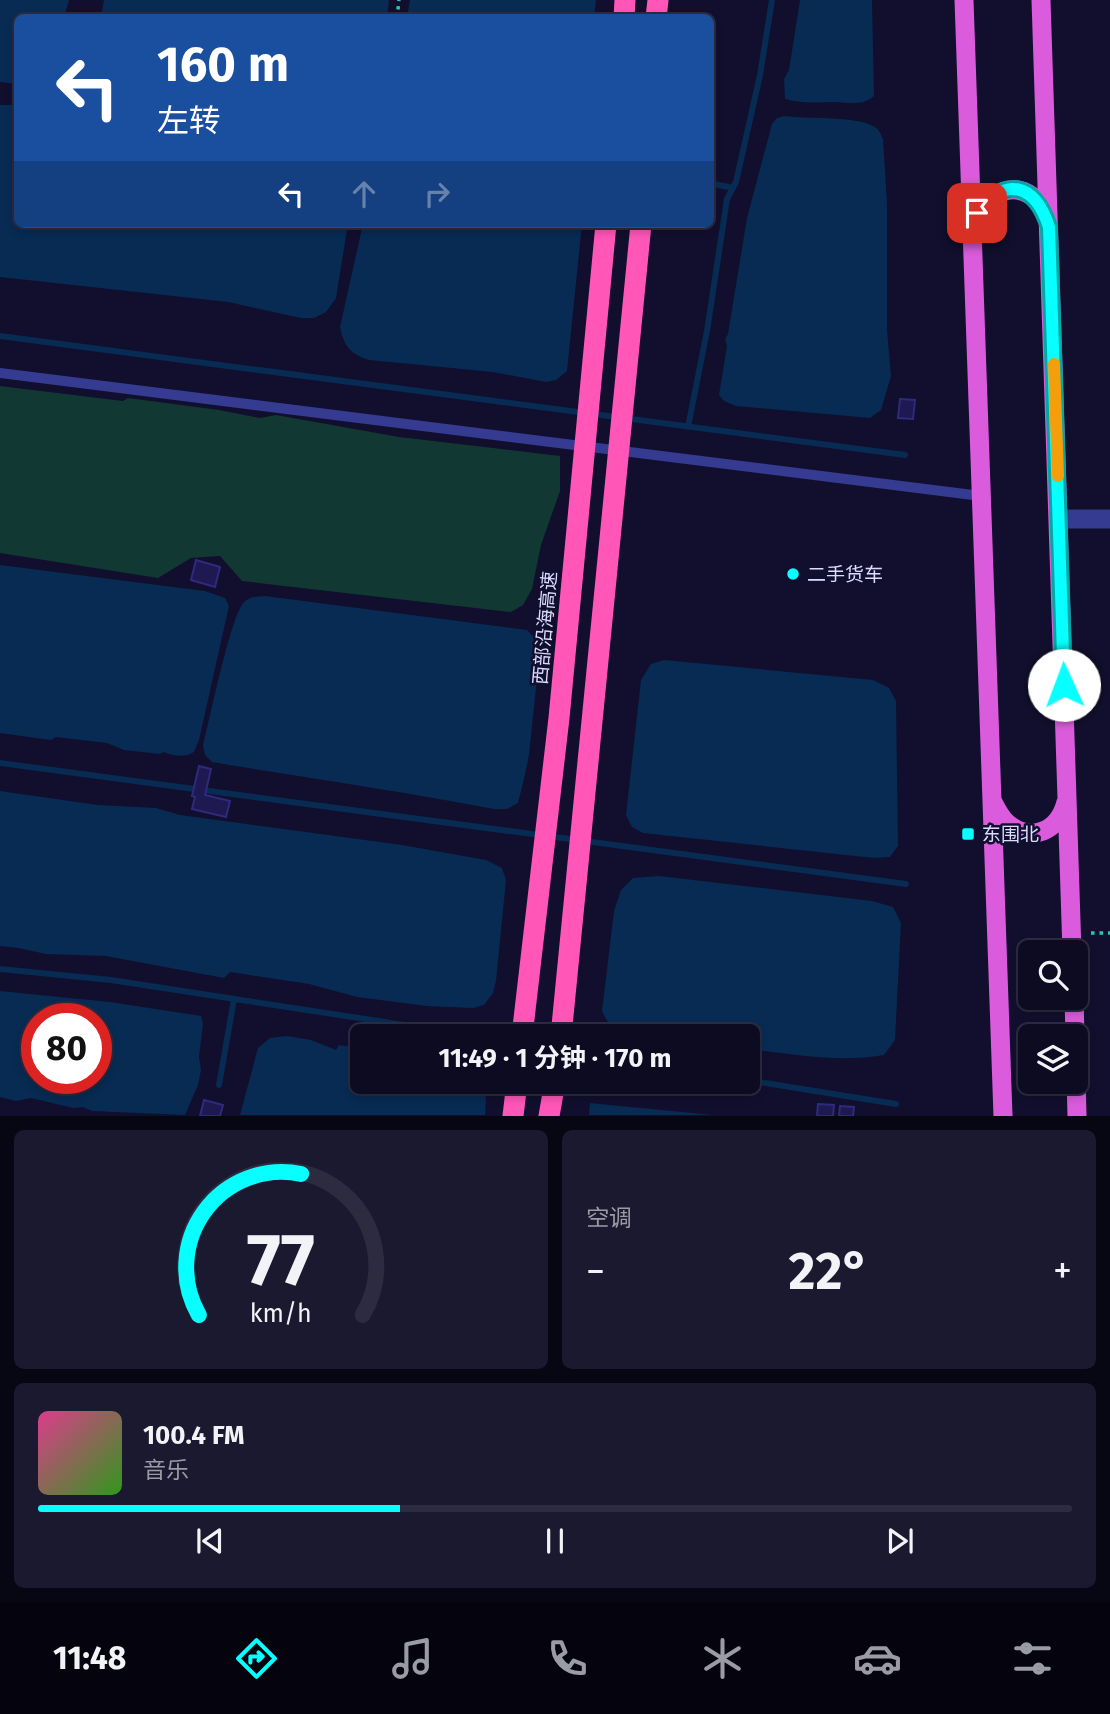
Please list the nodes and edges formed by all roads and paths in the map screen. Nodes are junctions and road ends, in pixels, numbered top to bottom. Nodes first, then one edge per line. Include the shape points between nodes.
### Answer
1 (964, 0) edge
2 (1041, 0) edge
3 (1049, 227) junction
4 (606, 228) edge
5 (641, 228) edge
6 (972, 228) junction
7 (0, 373) edge
8 (981, 496) junction
9 (1059, 519) junction
10 (1110, 519) edge
11 (1068, 796) junction
12 (992, 799) junction
13 (1072, 940) edge
14 (523, 1024) edge
15 (564, 1024) edge
16 (516, 1094) edge
17 (553, 1094) edge
18 (563, 1094) edge
19 (1076, 1094) edge
20 (513, 1115) edge
21 (550, 1115) edge
22 (563, 1115) edge
23 (1003, 1115) edge
24 (1077, 1115) edge

1 - 6 highway
2 - 3 highway
3 - 6 highway via 1037,200 1010,189 987,200
3 - 9 highway
4 - 14 highway, 西部沿海高速, bridge via 559,718
5 - 15 highway, bridge
6 - 8 highway
7 - 8 lane
8 - 12 highway
9 - 10 street
9 - 11 highway
11 - 12 highway via 1057,824 1033,833 1009,824
11 - 13 highway
12 - 23 highway
16 - 20 highway
17 - 21 highway
18 - 22 highway
19 - 24 highway

